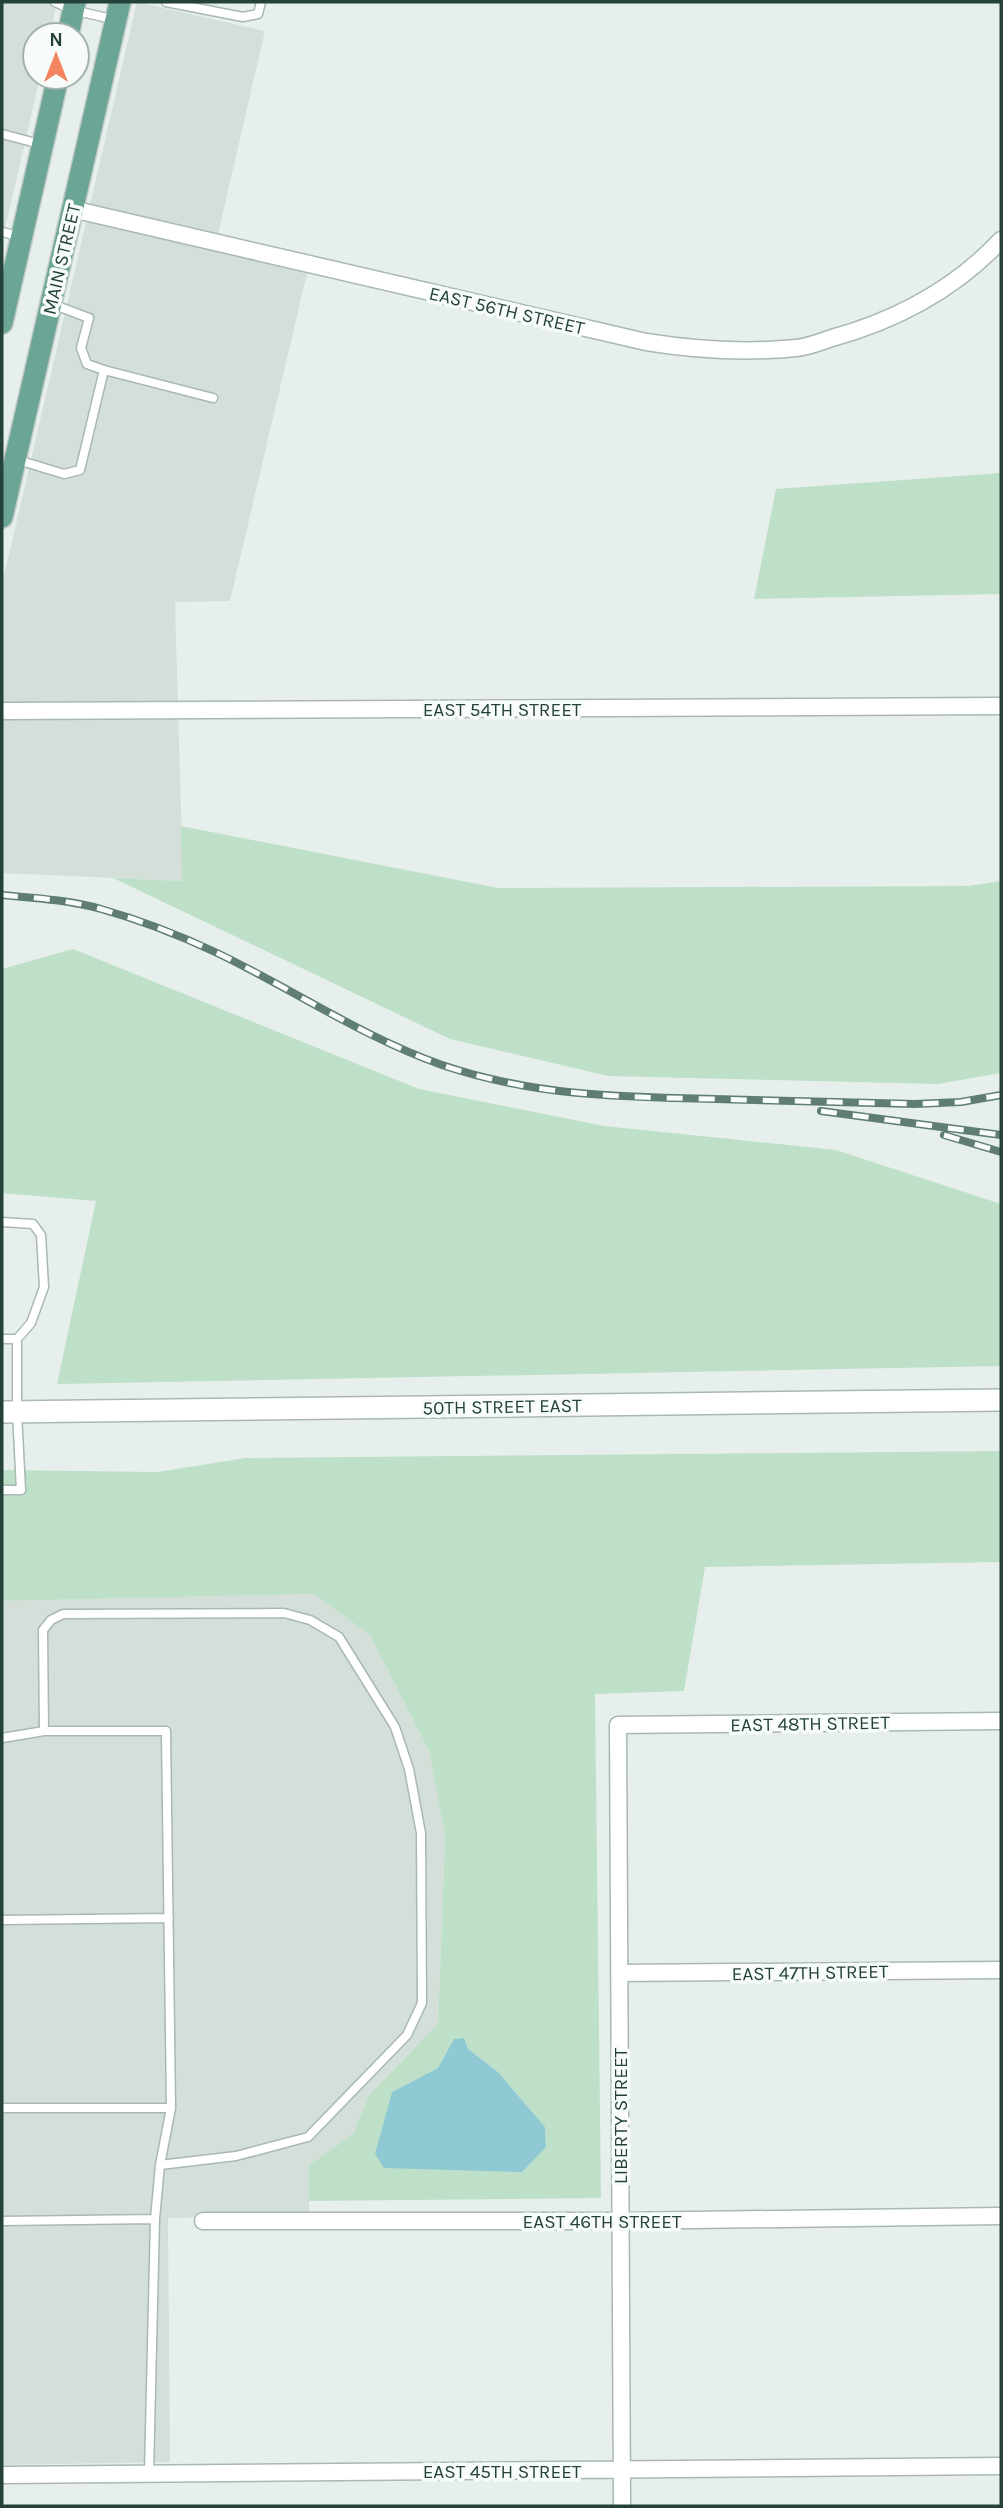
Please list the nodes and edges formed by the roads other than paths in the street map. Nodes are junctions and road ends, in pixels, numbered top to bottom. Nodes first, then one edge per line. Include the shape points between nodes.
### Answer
1 (166, 2) edge
2 (261, 2) edge
3 (68, 4) edge
4 (118, 11) edge
5 (55, 91) edge
6 (2, 134) edge
7 (43, 145) junction
8 (72, 209) junction
9 (12, 234) edge
10 (1001, 240) edge
11 (51, 303) junction
12 (3, 314) edge
13 (104, 370) junction
14 (213, 398) dead end
15 (15, 460) junction
16 (2, 517) edge
17 (1001, 706) edge
18 (2, 712) edge
19 (2, 1222) edge
20 (2, 1339) edge
21 (17, 1339) junction
22 (1001, 1400) edge
23 (9, 1412) edge
24 (2, 1490) edge
25 (1001, 1721) edge
26 (618, 1725) joint
27 (44, 1731) junction
28 (2, 1738) edge
29 (169, 1917) junction
30 (2, 1920) edge
31 (1001, 1970) edge
32 (619, 1973) junction
33 (2, 2108) edge
34 (171, 2108) junction
35 (160, 2165) junction
36 (1001, 2216) edge
37 (155, 2219) junction
38 (2, 2221) edge
39 (203, 2221) dead end
40 (621, 2221) junction
41 (1001, 2466) edge
42 (621, 2471) junction
43 (149, 2473) junction
44 (2, 2475) edge
45 (622, 2506) edge

1 - 2 lane via 243,17 258,13
3 - 4 lane
4 - 8 main road, MAIN STREET
5 - 7 main road
6 - 7 lane
7 - 9 main road
8 - 10 street, EAST 56TH STREET via 697,350 799,348 868,328 937,293 979,263
8 - 11 main road, MAIN STREET
9 - 12 main road
11 - 13 lane via 89,318 81,348 87,364
11 - 15 main road, MAIN STREET
13 - 14 lane
13 - 15 lane via 80,470 64,474
15 - 16 main road, MAIN STREET
17 - 18 street, EAST 54TH STREET
19 - 21 lane via 33,1224 41,1236 44,1287 31,1323
20 - 21 lane
21 - 23 lane
22 - 23 street, 50TH STREET EAST
23 - 24 lane via 21,1490
25 - 26 street, EAST 48TH STREET
26 - 32 street, LIBERTY STREET
27 - 28 lane
27 - 29 lane via 166,1731
27 - 35 lane via 43,1630 63,1614 284,1613 310,1620 339,1637 395,1727 410,1769 421,1833 422,2003 407,2035 308,2137 236,2156
29 - 30 lane
29 - 34 lane
31 - 32 street, EAST 47TH STREET
32 - 40 street, LIBERTY STREET
33 - 34 lane
34 - 35 lane
35 - 37 lane
36 - 40 street, EAST 46TH STREET
37 - 38 lane
37 - 43 lane
39 - 40 street, EAST 46TH STREET
40 - 42 street, LIBERTY STREET
41 - 42 street, EAST 45TH STREET
42 - 43 street, EAST 45TH STREET
42 - 45 street, LIBERTY STREET
43 - 44 street, EAST 45TH STREET

